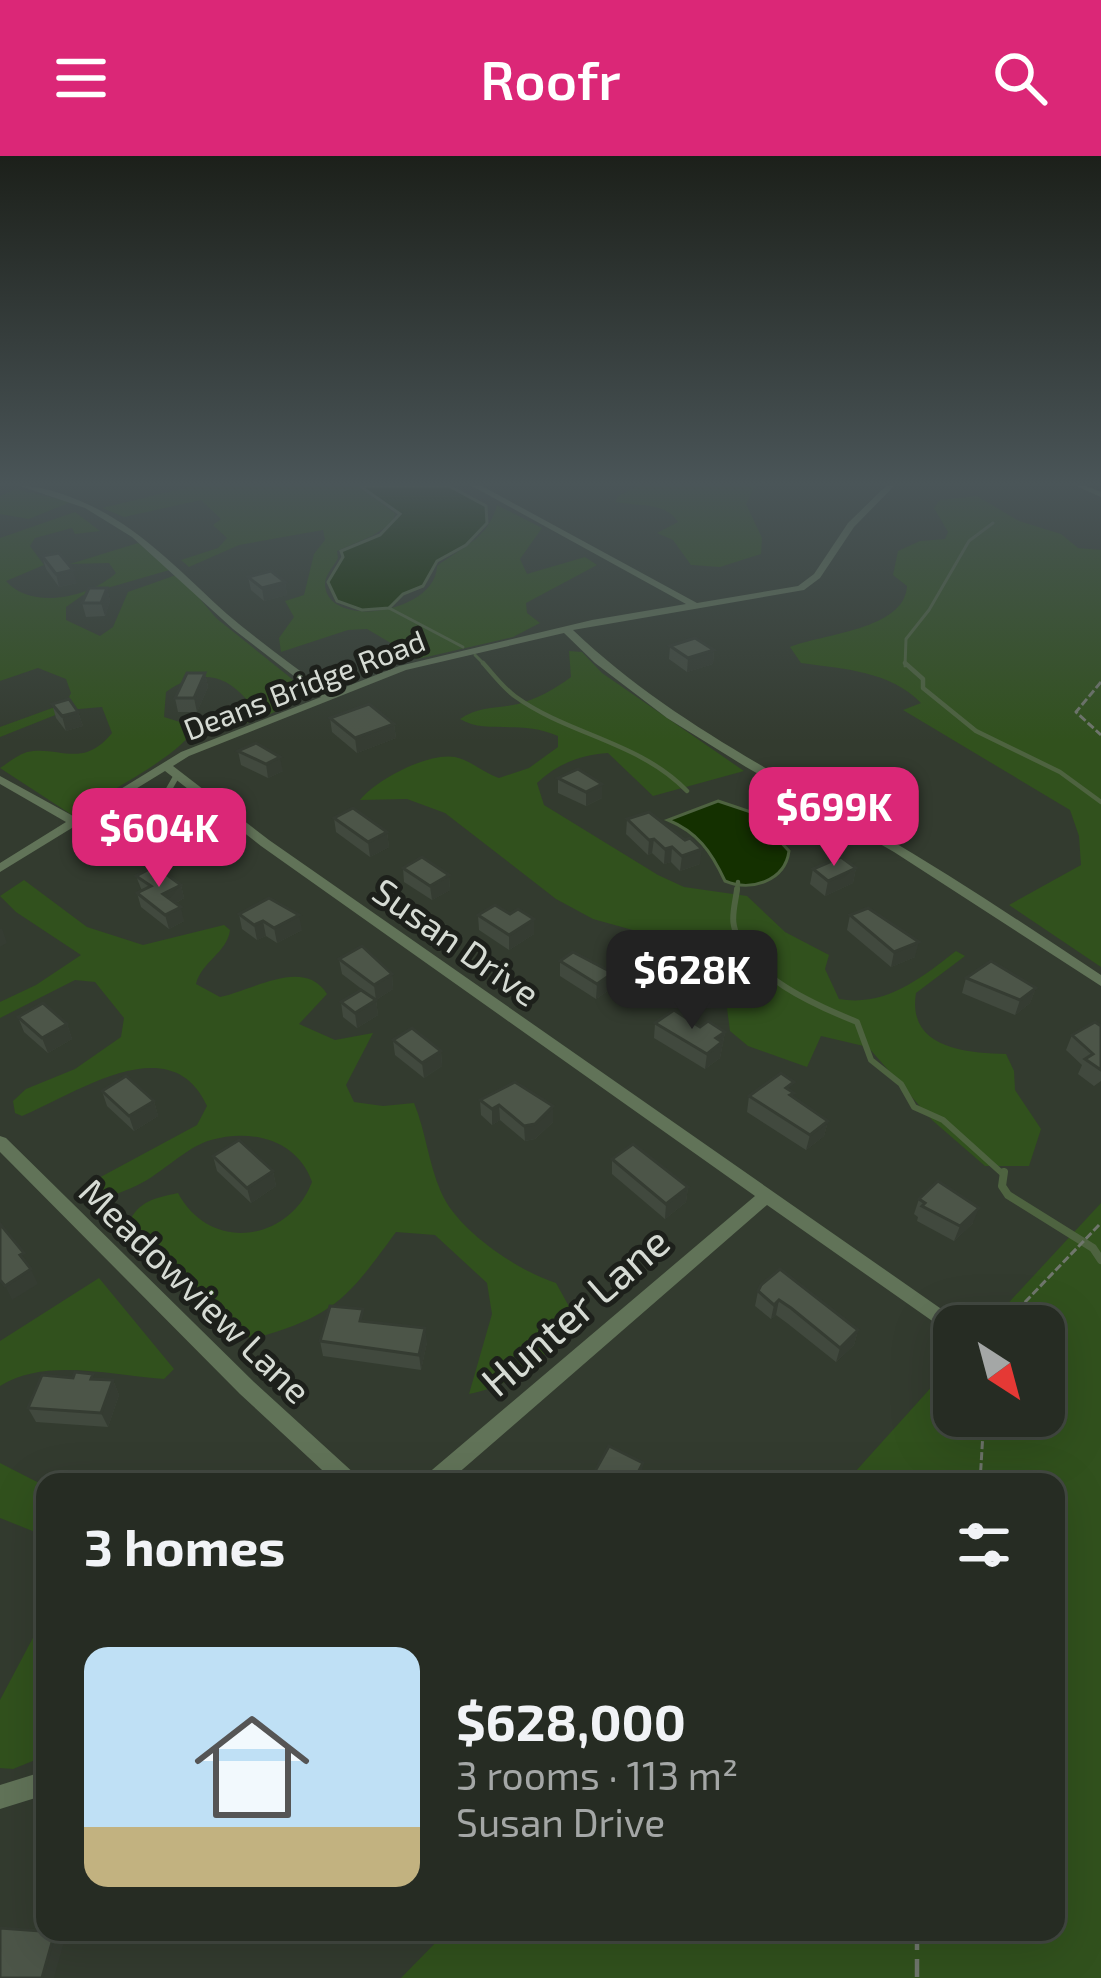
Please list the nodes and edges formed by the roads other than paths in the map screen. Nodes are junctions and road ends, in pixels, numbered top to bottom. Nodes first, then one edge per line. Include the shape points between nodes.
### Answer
1 (177, 571) edge
2 (632, 571) edge
3 (819, 571) edge
4 (694, 605) junction
5 (566, 629) junction
6 (328, 697) junction
7 (170, 770) junction
8 (0, 778) edge
9 (73, 821) junction
10 (114, 861) dead end
11 (0, 868) edge
12 (1101, 981) edge
13 (0, 1142) edge
14 (765, 1197) junction
15 (933, 1313) edge
16 (340, 1473) edge
17 (443, 1473) edge
18 (36, 1786) edge
19 (0, 1797) edge

1 - 6 street
2 - 4 street
3 - 4 street, Deans Bridge Road via 790,591
4 - 5 street, Deans Bridge Road
5 - 6 street, Deans Bridge Road via 427,661
5 - 12 street via 595,660 724,750
6 - 7 street, Deans Bridge Road
7 - 9 street, Deans Bridge Road
7 - 10 lane via 154,843
7 - 14 street, Susan Drive
8 - 9 street
9 - 11 street, Deans Bridge Road
13 - 16 street, Meadowview Lane
14 - 15 street, Susan Drive
14 - 17 street, Hunter Lane
18 - 19 street

